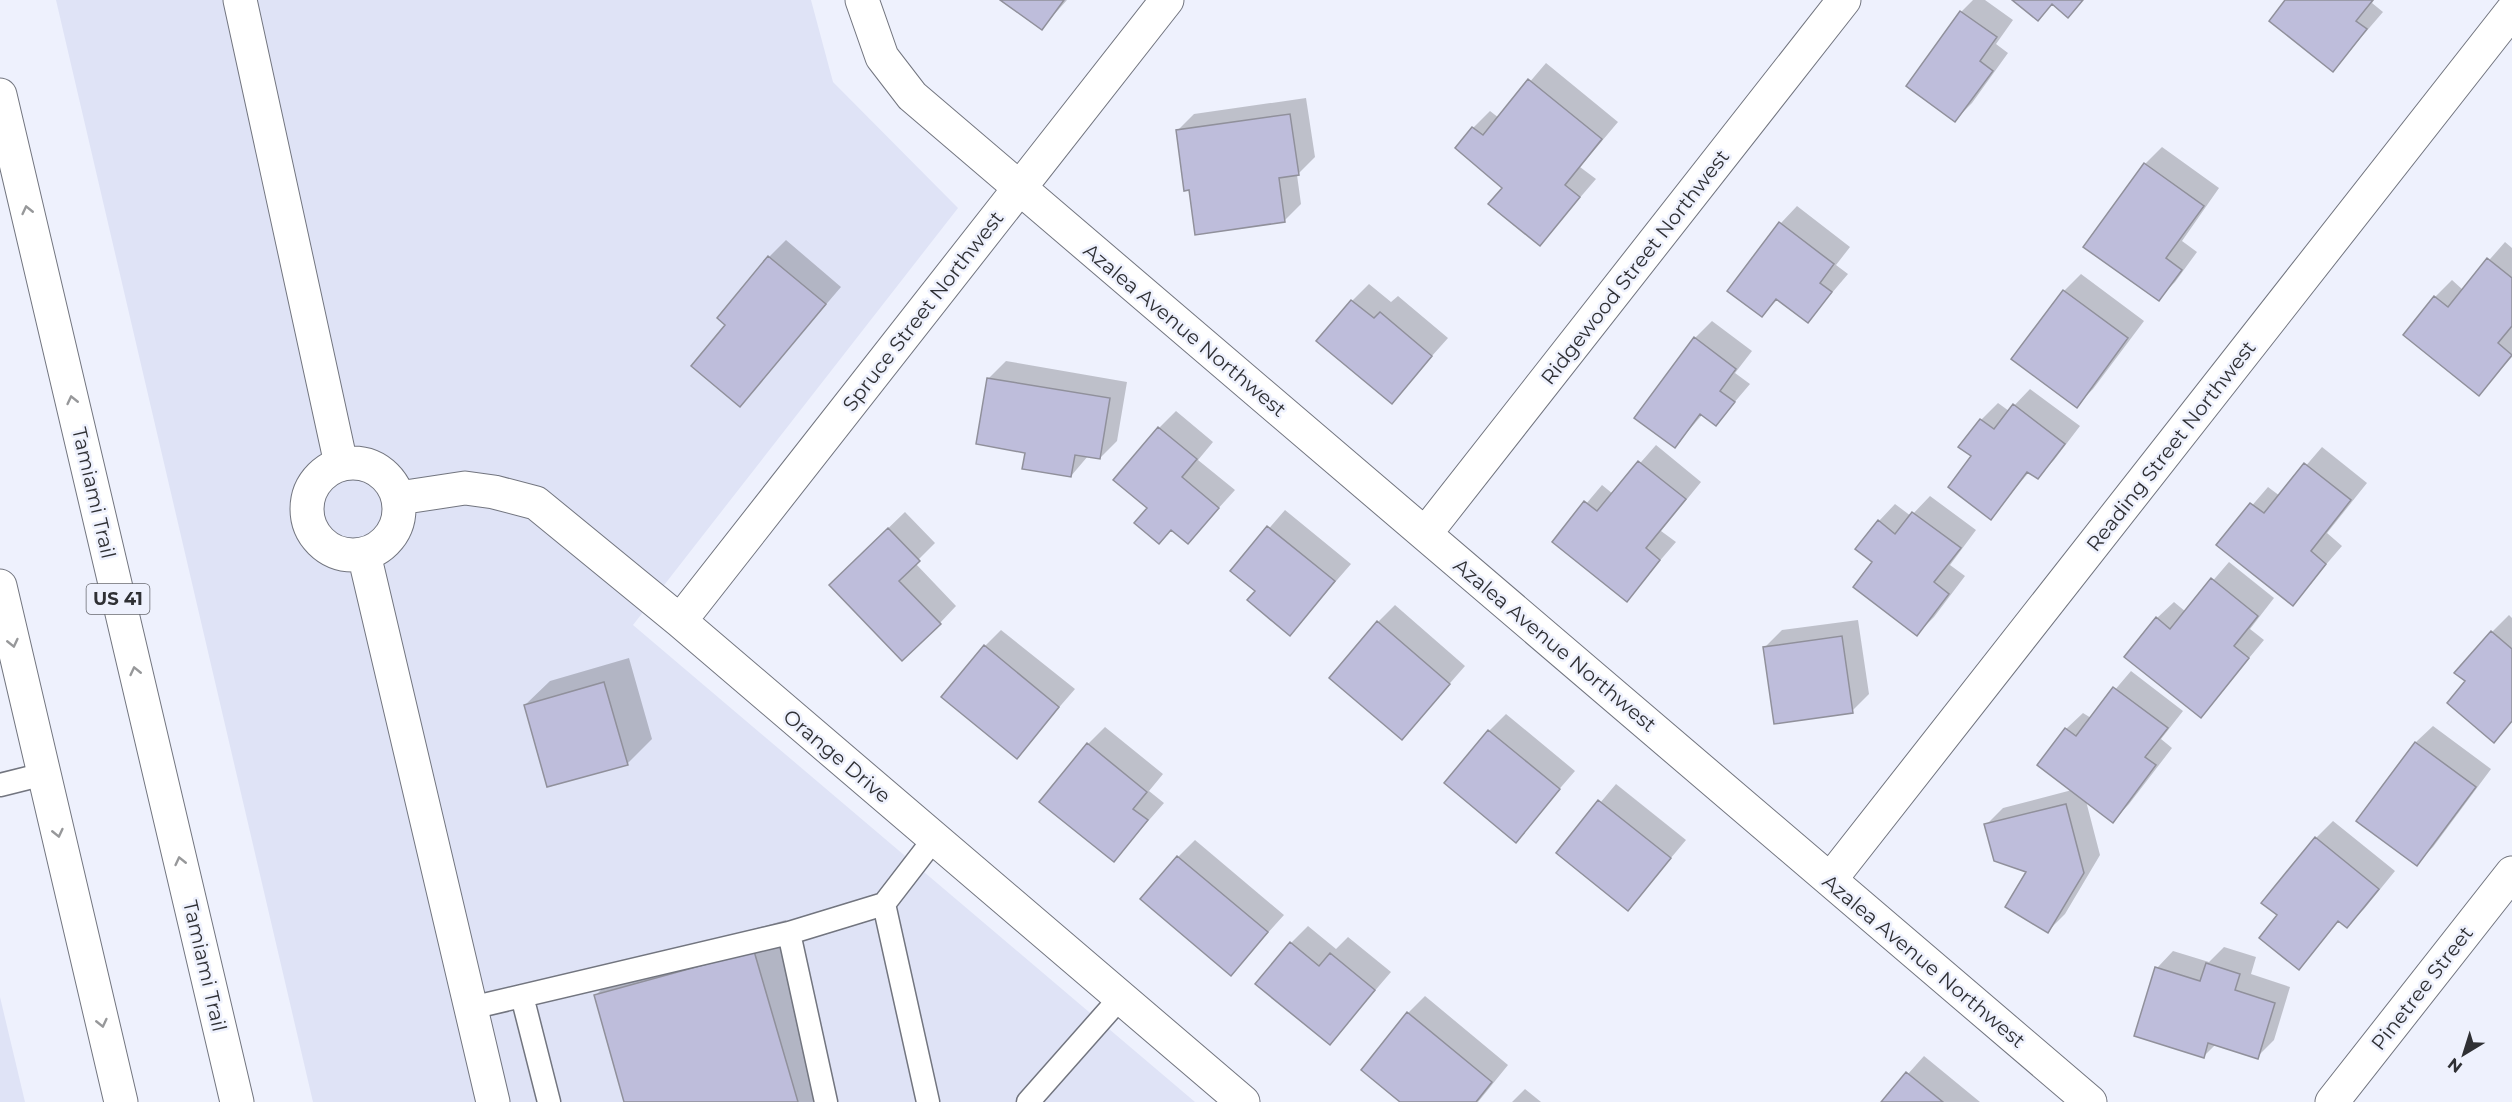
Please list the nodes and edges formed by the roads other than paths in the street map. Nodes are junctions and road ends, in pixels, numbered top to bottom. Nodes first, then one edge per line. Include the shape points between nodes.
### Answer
1 (240, 0) edge
2 (862, 0) edge
3 (1167, 0) edge
4 (1844, 0) edge
5 (2512, 11) edge
6 (0, 95) edge
7 (1019, 189) junction
8 (341, 464) junction
9 (399, 498) junction
10 (1425, 534) junction
11 (364, 554) junction
12 (0, 586) edge
13 (680, 621) junction
14 (44, 774) junction
15 (0, 785) edge
16 (934, 838) junction
17 (2512, 873) edge
18 (1830, 880) junction
19 (884, 904) junction
20 (789, 933) junction
21 (522, 996) junction
22 (1120, 998) junction
23 (471, 1008) junction
24 (121, 1102) edge
25 (237, 1102) edge
26 (493, 1102) edge
27 (549, 1102) edge
28 (826, 1102) edge
29 (928, 1102) edge
30 (1028, 1102) edge
31 (1243, 1102) edge
32 (2090, 1102) edge
33 (2332, 1102) edge

1 - 8 street
2 - 7 street, Azalea Avenue Northwest via 882,57 912,96
3 - 7 street, Spruce Street Northwest
4 - 10 street, Ridgewood Street Northwest
5 - 18 street, Reading Street Northwest
25 -> 6 street, Tamiami Trail / US 41
7 - 10 street, Azalea Avenue Northwest
7 - 13 street, Spruce Street Northwest
8 - 9 street via 356,463 377,469 393,484
8 - 11 street via 315,482 308,496 311,528 320,542 333,551 348,556
9 - 11 street via 400,512 389,539
9 - 13 street, Orange Drive via 465,488 536,503
10 - 18 street, Azalea Avenue Northwest
11 - 23 street
12 -> 14 street
13 - 16 street, Orange Drive
14 - 15 lane
14 -> 24 street
16 - 19 lane
16 - 22 street, Orange Drive
17 - 33 street, Pinetree Street
18 - 32 street, Azalea Avenue Northwest
19 - 20 lane
19 - 29 lane
20 - 21 lane
20 - 28 lane
21 - 23 lane
21 - 27 lane
22 - 30 lane
22 - 31 street, Orange Drive
23 - 26 street

